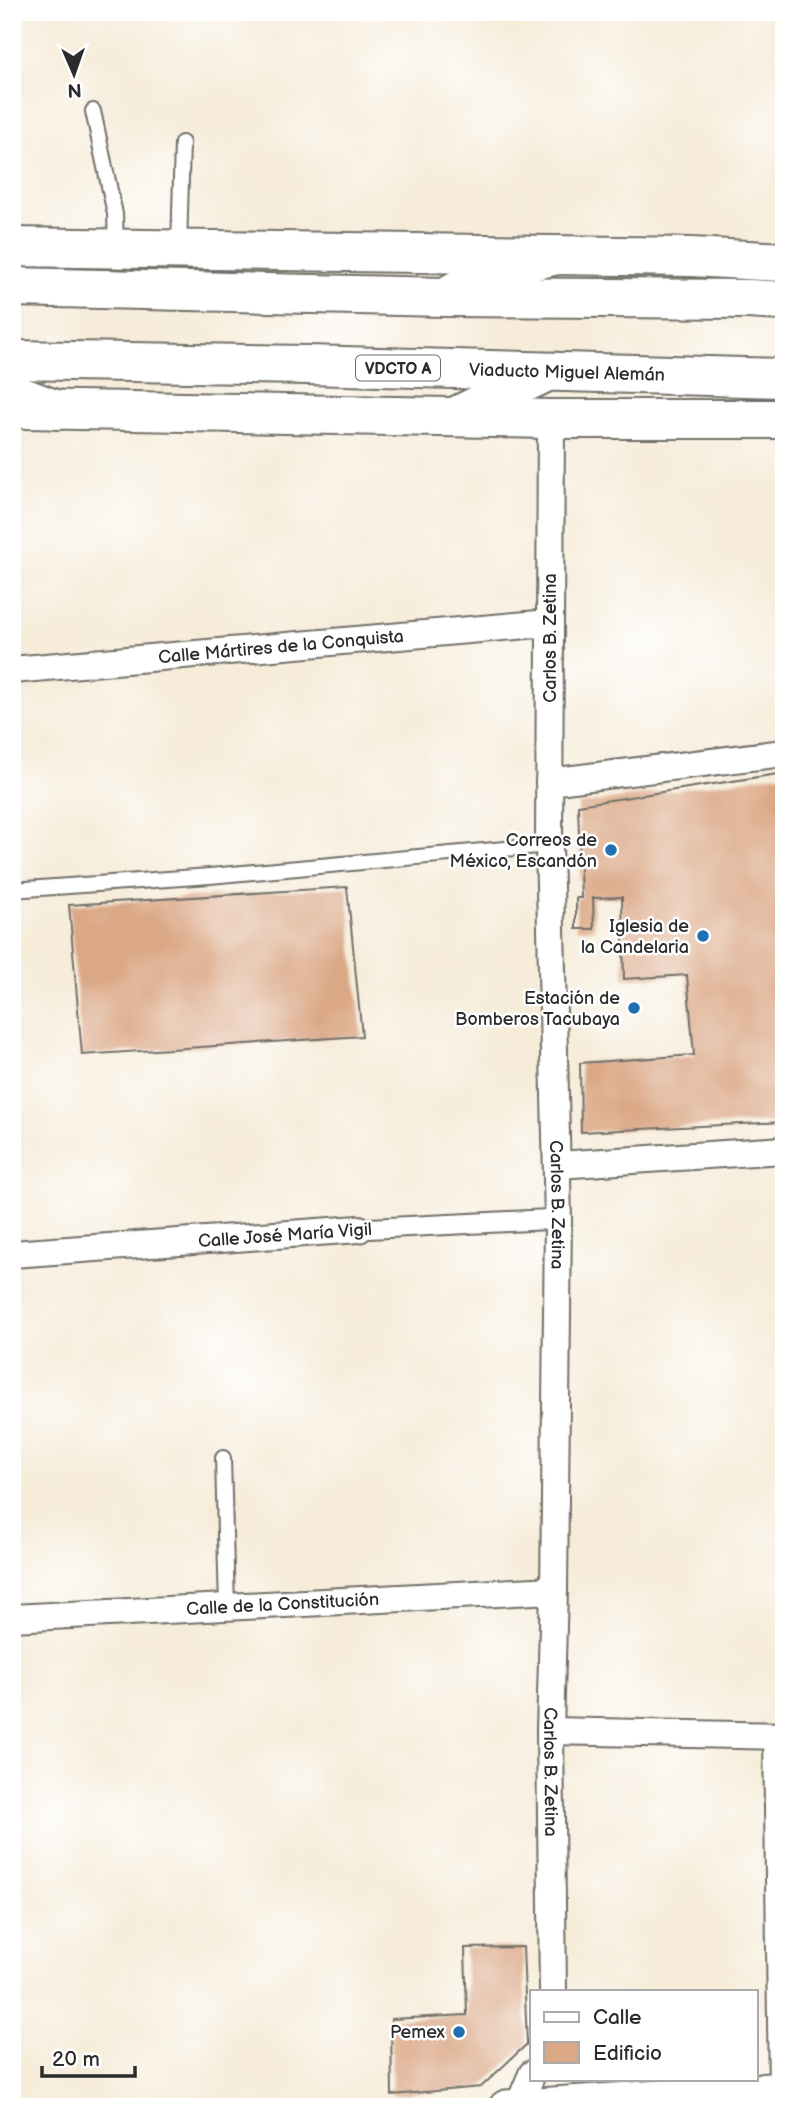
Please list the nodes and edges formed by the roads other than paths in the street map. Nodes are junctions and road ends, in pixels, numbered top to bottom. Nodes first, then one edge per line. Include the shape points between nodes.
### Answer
1 (93, 111) dead end
2 (182, 143) dead end
3 (12, 247) edge
4 (117, 248) junction
5 (179, 250) junction
6 (558, 255) junction
7 (784, 262) edge
8 (12, 266) edge
9 (12, 287) edge
10 (85, 289) junction
11 (444, 297) junction
12 (784, 301) edge
13 (12, 360) edge
14 (547, 372) junction
15 (784, 378) edge
16 (12, 393) edge
17 (12, 409) edge
18 (57, 410) junction
19 (456, 416) junction
20 (551, 419) junction
21 (784, 419) edge
22 (550, 623) junction
23 (12, 670) edge
24 (784, 753) edge
25 (549, 782) junction
26 (549, 845) junction
27 (12, 890) edge
28 (784, 1150) edge
29 (558, 1165) junction
30 (558, 1219) junction
31 (359, 1229) joint
32 (12, 1254) edge
33 (223, 1458) dead end
34 (554, 1591) junction
35 (227, 1607) junction
36 (12, 1618) edge
37 (550, 1731) junction
38 (780, 1736) edge
39 (553, 1990) edge
40 (530, 2078) edge
41 (783, 2089) edge
42 (514, 2106) edge

1 - 4 lane via 115,214
2 - 5 lane
3 - 4 main road
4 - 5 main road
5 - 6 main road
6 - 7 main road
6 - 11 main road via 491,273
8 - 10 main road
9 - 10 main road
10 - 11 main road
11 - 12 main road
13 - 14 main road, Viaducto Miguel Alemán / VDCTO A
14 - 15 main road, Viaducto Miguel Alemán / VDCTO A
14 - 19 main road
16 - 18 main road
17 - 18 main road
18 - 19 main road
19 - 20 main road
20 - 21 main road
20 - 22 street, Carlos B. Zetina
22 - 23 street, Calle Mártires de la Conquista
22 - 25 street, Carlos B. Zetina
24 - 25 street
25 - 26 street, Carlos B. Zetina
26 - 27 lane
26 - 29 street, Carlos B. Zetina
28 - 29 street
29 - 30 street, Carlos B. Zetina
30 - 31 street, Calle José María Vigil
30 - 34 street, Carlos B. Zetina
31 - 32 street, Calle José María Vigil
33 - 35 lane
34 - 35 street, Calle de la Constitución
34 - 37 street, Carlos B. Zetina
35 - 36 street, Calle de la Constitución
37 - 38 street
37 - 39 street, Carlos B. Zetina
38 - 41 street
40 - 42 street
41 - 42 street

